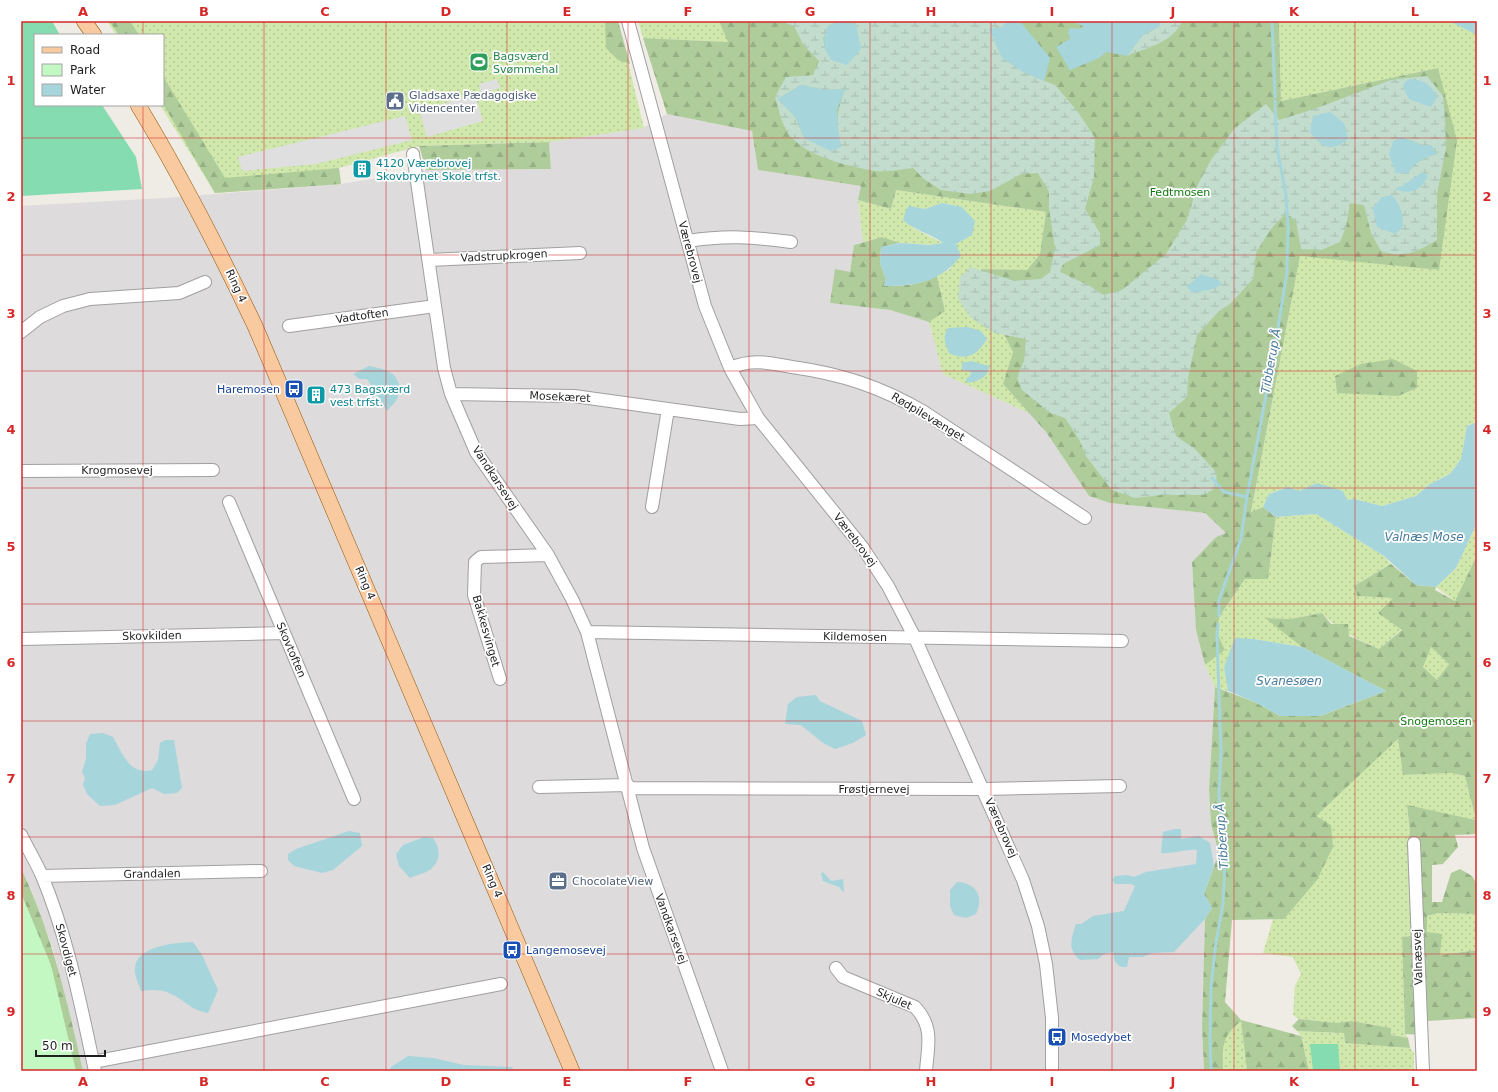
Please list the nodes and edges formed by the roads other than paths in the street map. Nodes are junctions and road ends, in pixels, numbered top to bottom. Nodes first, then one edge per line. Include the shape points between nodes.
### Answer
1 (84, 21) edge
2 (628, 21) edge
3 (93, 34) edge
4 (139, 106) edge
5 (413, 154) dead end
6 (688, 241) junction
7 (791, 242) dead end
8 (580, 253) dead end
9 (429, 260) junction
10 (205, 282) dead end
11 (435, 306) junction
12 (289, 326) dead end
13 (21, 332) edge
14 (730, 368) junction
15 (451, 394) junction
16 (668, 409) junction
17 (758, 418) junction
18 (214, 470) dead end
19 (21, 471) edge
20 (229, 502) dead end
21 (652, 507) dead end
22 (1085, 518) dead end
23 (548, 555) junction
24 (588, 632) junction
25 (284, 633) junction
26 (915, 638) junction
27 (21, 639) edge
28 (1122, 640) dead end
29 (500, 679) dead end
30 (628, 786) junction
31 (1120, 786) dead end
32 (539, 787) dead end
33 (984, 789) junction
34 (354, 799) dead end
35 (21, 835) edge
36 (1414, 843) dead end
37 (261, 871) dead end
38 (42, 876) junction
39 (836, 968) dead end
40 (501, 984) dead end
41 (94, 1067) edge
42 (572, 1071) edge
43 (722, 1071) edge
44 (926, 1071) edge
45 (1052, 1071) edge
46 (1423, 1071) edge

1 - 3 main road
2 - 6 street, Værebrovej
4 - 42 main road, Ring 4 via 190,196 255,326
5 - 9 street, Vandkarsevej
6 - 7 street via 719,236 742,236
6 - 14 street, Værebrovej via 705,306
8 - 9 street, Vadstrupkrogen
9 - 11 street, Vandkarsevej
10 - 13 street via 174,293 90,299 63,306 40,317
11 - 12 street, Vadtoften
11 - 15 street, Vandkarsevej via 444,368
14 - 17 street, Værebrovej
14 - 22 street, Rødpilevænget via 744,362 763,362 824,372 871,385 924,412
15 - 16 street, Mosekæret via 574,396
15 - 23 street, Vandkarsevej via 476,452
16 - 17 street, Mosekæret via 740,419
16 - 21 street
17 - 26 street, Værebrovej via 864,548 888,586
18 - 19 street, Krogmosevej
20 - 25 street, Skovtoften
23 - 24 street, Vandkarsevej
23 - 29 street, Bakkesvinget via 481,557 474,562 474,595
24 - 26 street, Kildemosen
24 - 30 street, Vandkarsevej
25 - 27 street, Skovkilden
25 - 34 street, Skovtoften
26 - 28 street, Kildemosen
26 - 33 street, Værebrovej
30 - 32 street
30 - 33 street, Frøstjernevej
30 - 43 street, Vandkarsevej via 651,874
31 - 33 street, Frøstjernevej
33 - 45 street, Værebrovej via 1023,880 1038,926 1050,990
35 - 38 street, Skovdiget
36 - 46 street, Valnæsvej
37 - 38 street, Grandalen
38 - 41 street, Skovdiget via 70,963
39 - 44 street, Skjulet via 843,977 914,1007 923,1016 929,1034
40 - 41 street

